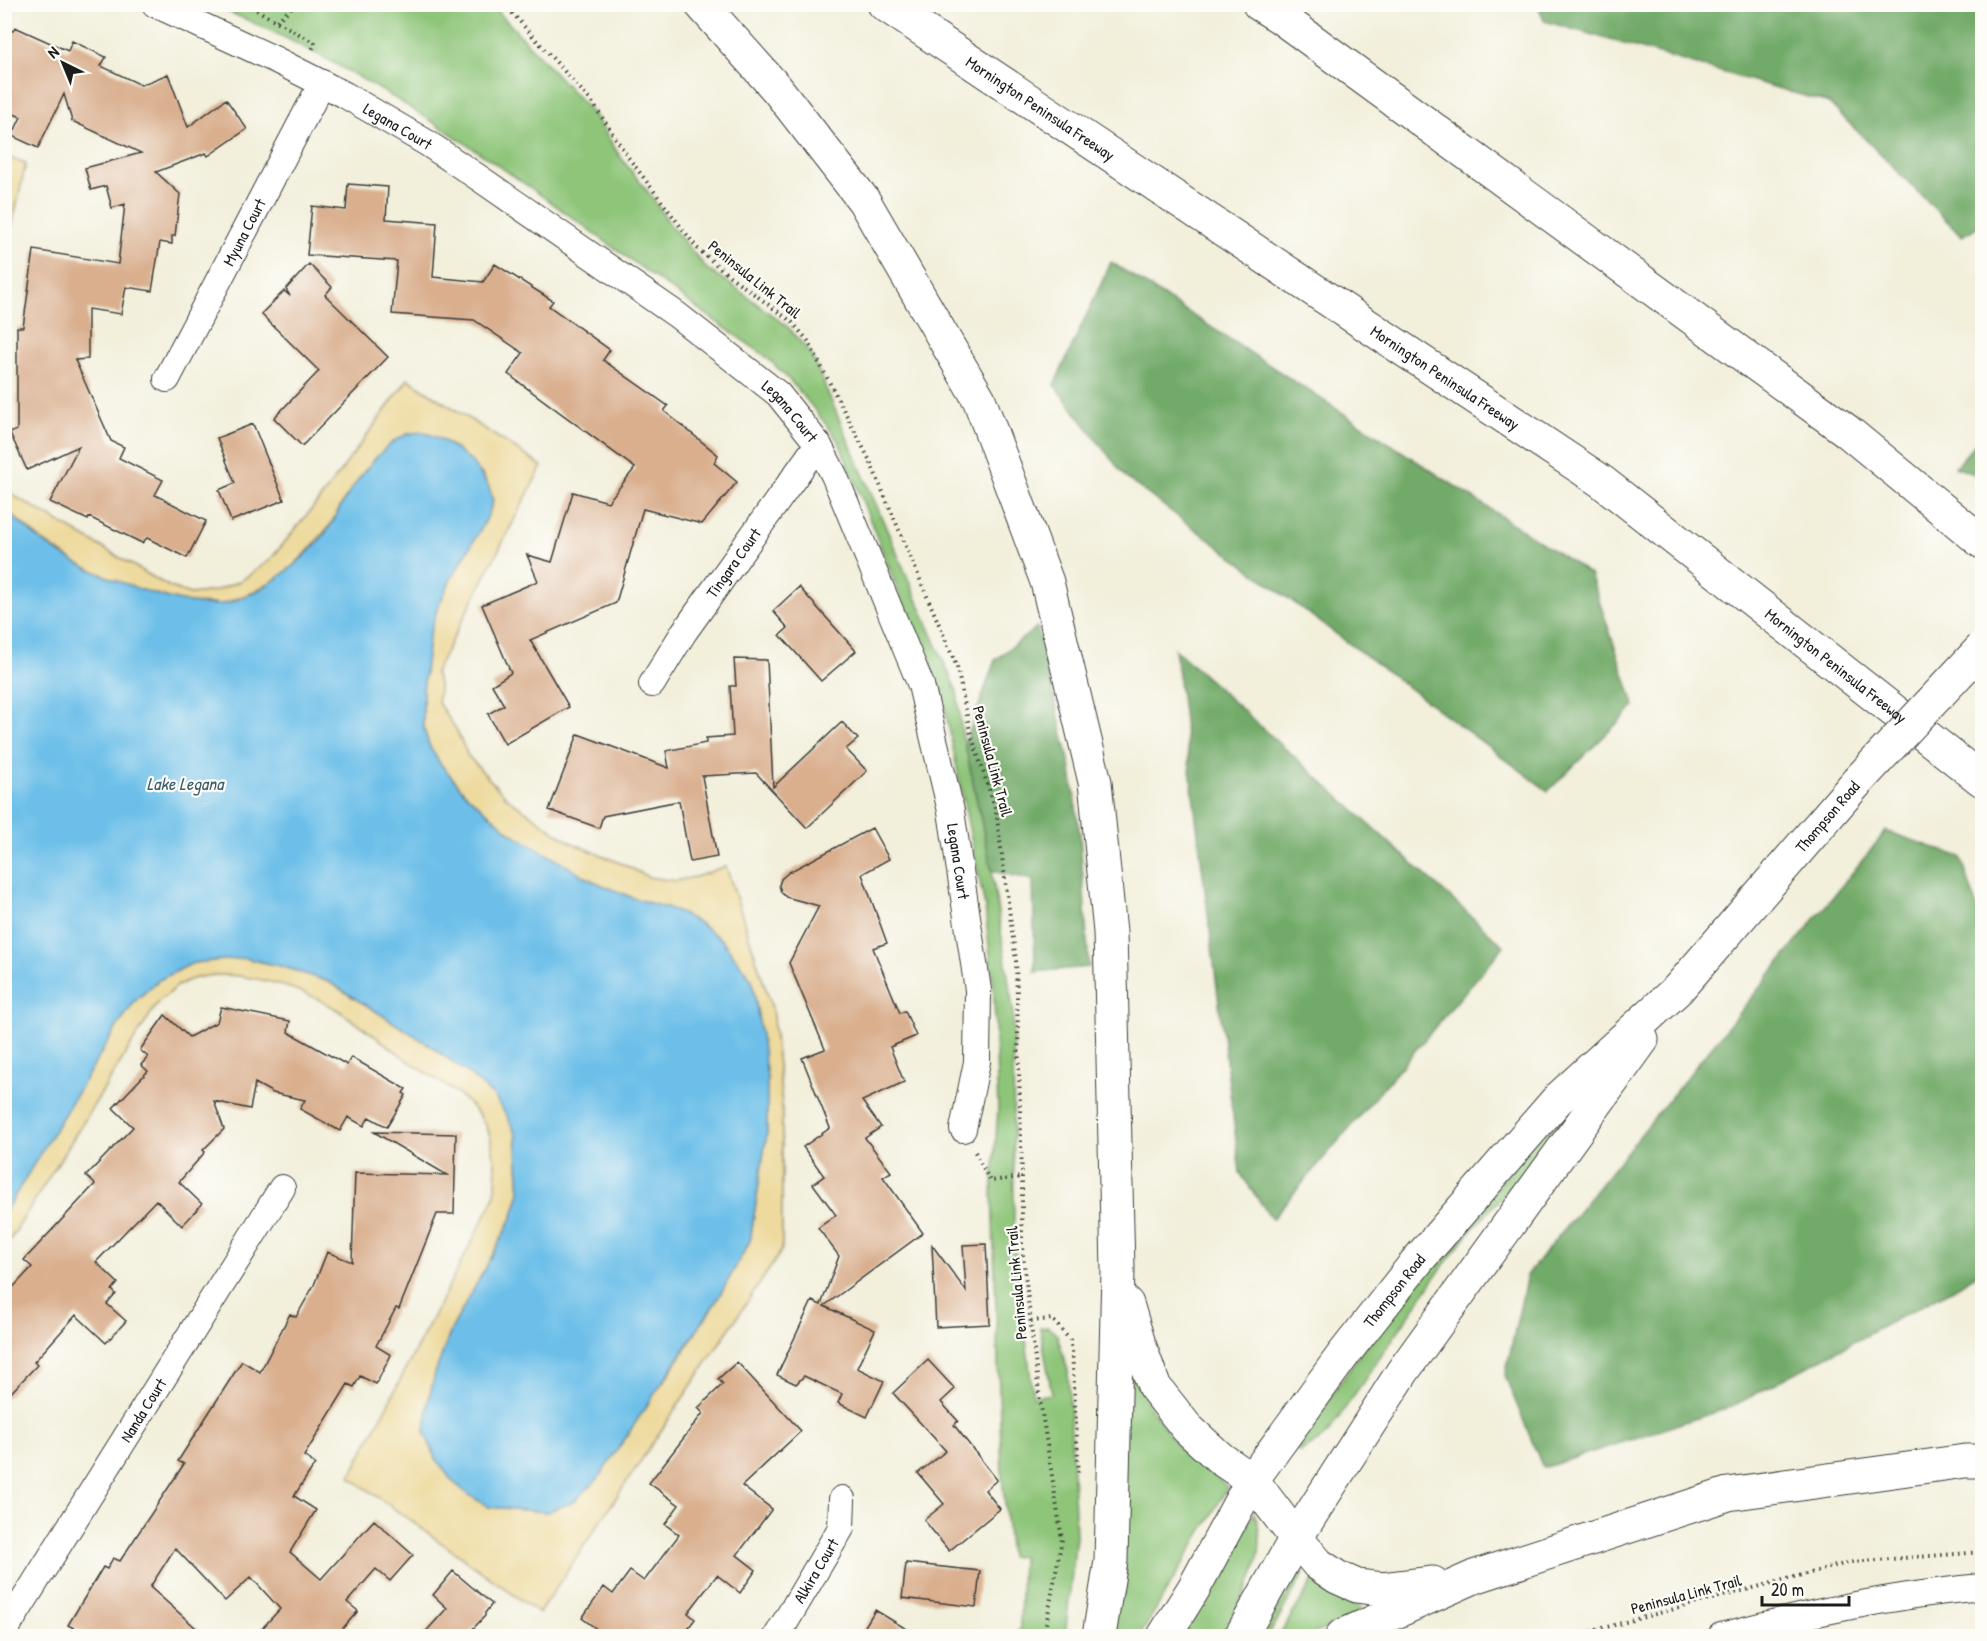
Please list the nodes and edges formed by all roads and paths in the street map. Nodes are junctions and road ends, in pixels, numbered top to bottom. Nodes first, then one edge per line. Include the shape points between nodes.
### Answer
1 (155, 4) edge
2 (246, 4) edge
3 (295, 4) edge
4 (504, 4) edge
5 (701, 4) edge
6 (884, 4) edge
7 (1259, 4) edge
8 (322, 83) junction
9 (167, 379) dead end
10 (818, 444) junction
11 (1983, 542) edge
12 (1983, 648) edge
13 (652, 684) dead end
14 (1983, 780) edge
15 (1678, 989) junction
16 (963, 1129) joint
17 (1022, 1177) junction
18 (282, 1188) dead end
19 (1118, 1270) junction
20 (1030, 1321) junction
21 (1983, 1461) edge
22 (1079, 1478) dead end
23 (1252, 1480) junction
24 (842, 1499) dead end
25 (1296, 1539) junction
26 (1983, 1552) edge
27 (1474, 1577) junction
28 (1983, 1587) edge
29 (1766, 1631) edge
30 (4, 1632) edge
31 (777, 1636) edge
32 (1044, 1636) edge
33 (1099, 1636) edge
34 (1164, 1636) edge
35 (1241, 1636) edge
36 (1342, 1636) edge
37 (1573, 1636) edge
38 (1721, 1636) edge

1 - 8 street, Legana Court
2 - 3 path via 277,21
4 - 17 path, Peninsula Link Trail via 592,102 697,248 800,331 818,358 869,459 957,667 970,731 996,811 1016,961
5 - 19 main road via 777,89 864,201 979,399 1047,582 1095,782 1110,932
6 - 14 main road, Mornington Peninsula Freeway via 1600,481
7 - 11 main road via 1847,431
8 - 9 street, Myuna Court
8 - 10 street, Legana Court via 449,157 677,315 778,394
10 - 13 street, Tingara Court via 684,632
10 - 16 street, Legana Court via 921,685 951,811 978,990 977,1062
12 - 15 main road, Thompson Road, bridge via 1857,782
15 - 23 main road, Thompson Road via 1558,1099 1441,1233 1343,1355
15 - 25 main road, Thompson Road via 1403,1371
16 - 17 path via 990,1181
17 - 20 path, Peninsula Link Trail via 1022,1247
18 - 30 street, Nanda Court
19 - 23 main road via 1154,1386 1187,1428
19 - 33 main road via 1110,1561
20 - 22 path via 1052,1319 1070,1340 1075,1366
20 - 32 path, Peninsula Link Trail via 1062,1539
21 - 27 main road via 1728,1494
23 - 25 main road
23 - 34 main road, Thompson Road
24 - 31 street, Alkira Court via 841,1528
25 - 27 main road via 1318,1564 1357,1586 1382,1589
25 - 35 main road, Thompson Road
26 - 37 path, Peninsula Link Trail via 1851,1562
27 - 36 main road
28 - 29 street via 1851,1604
29 - 38 street

